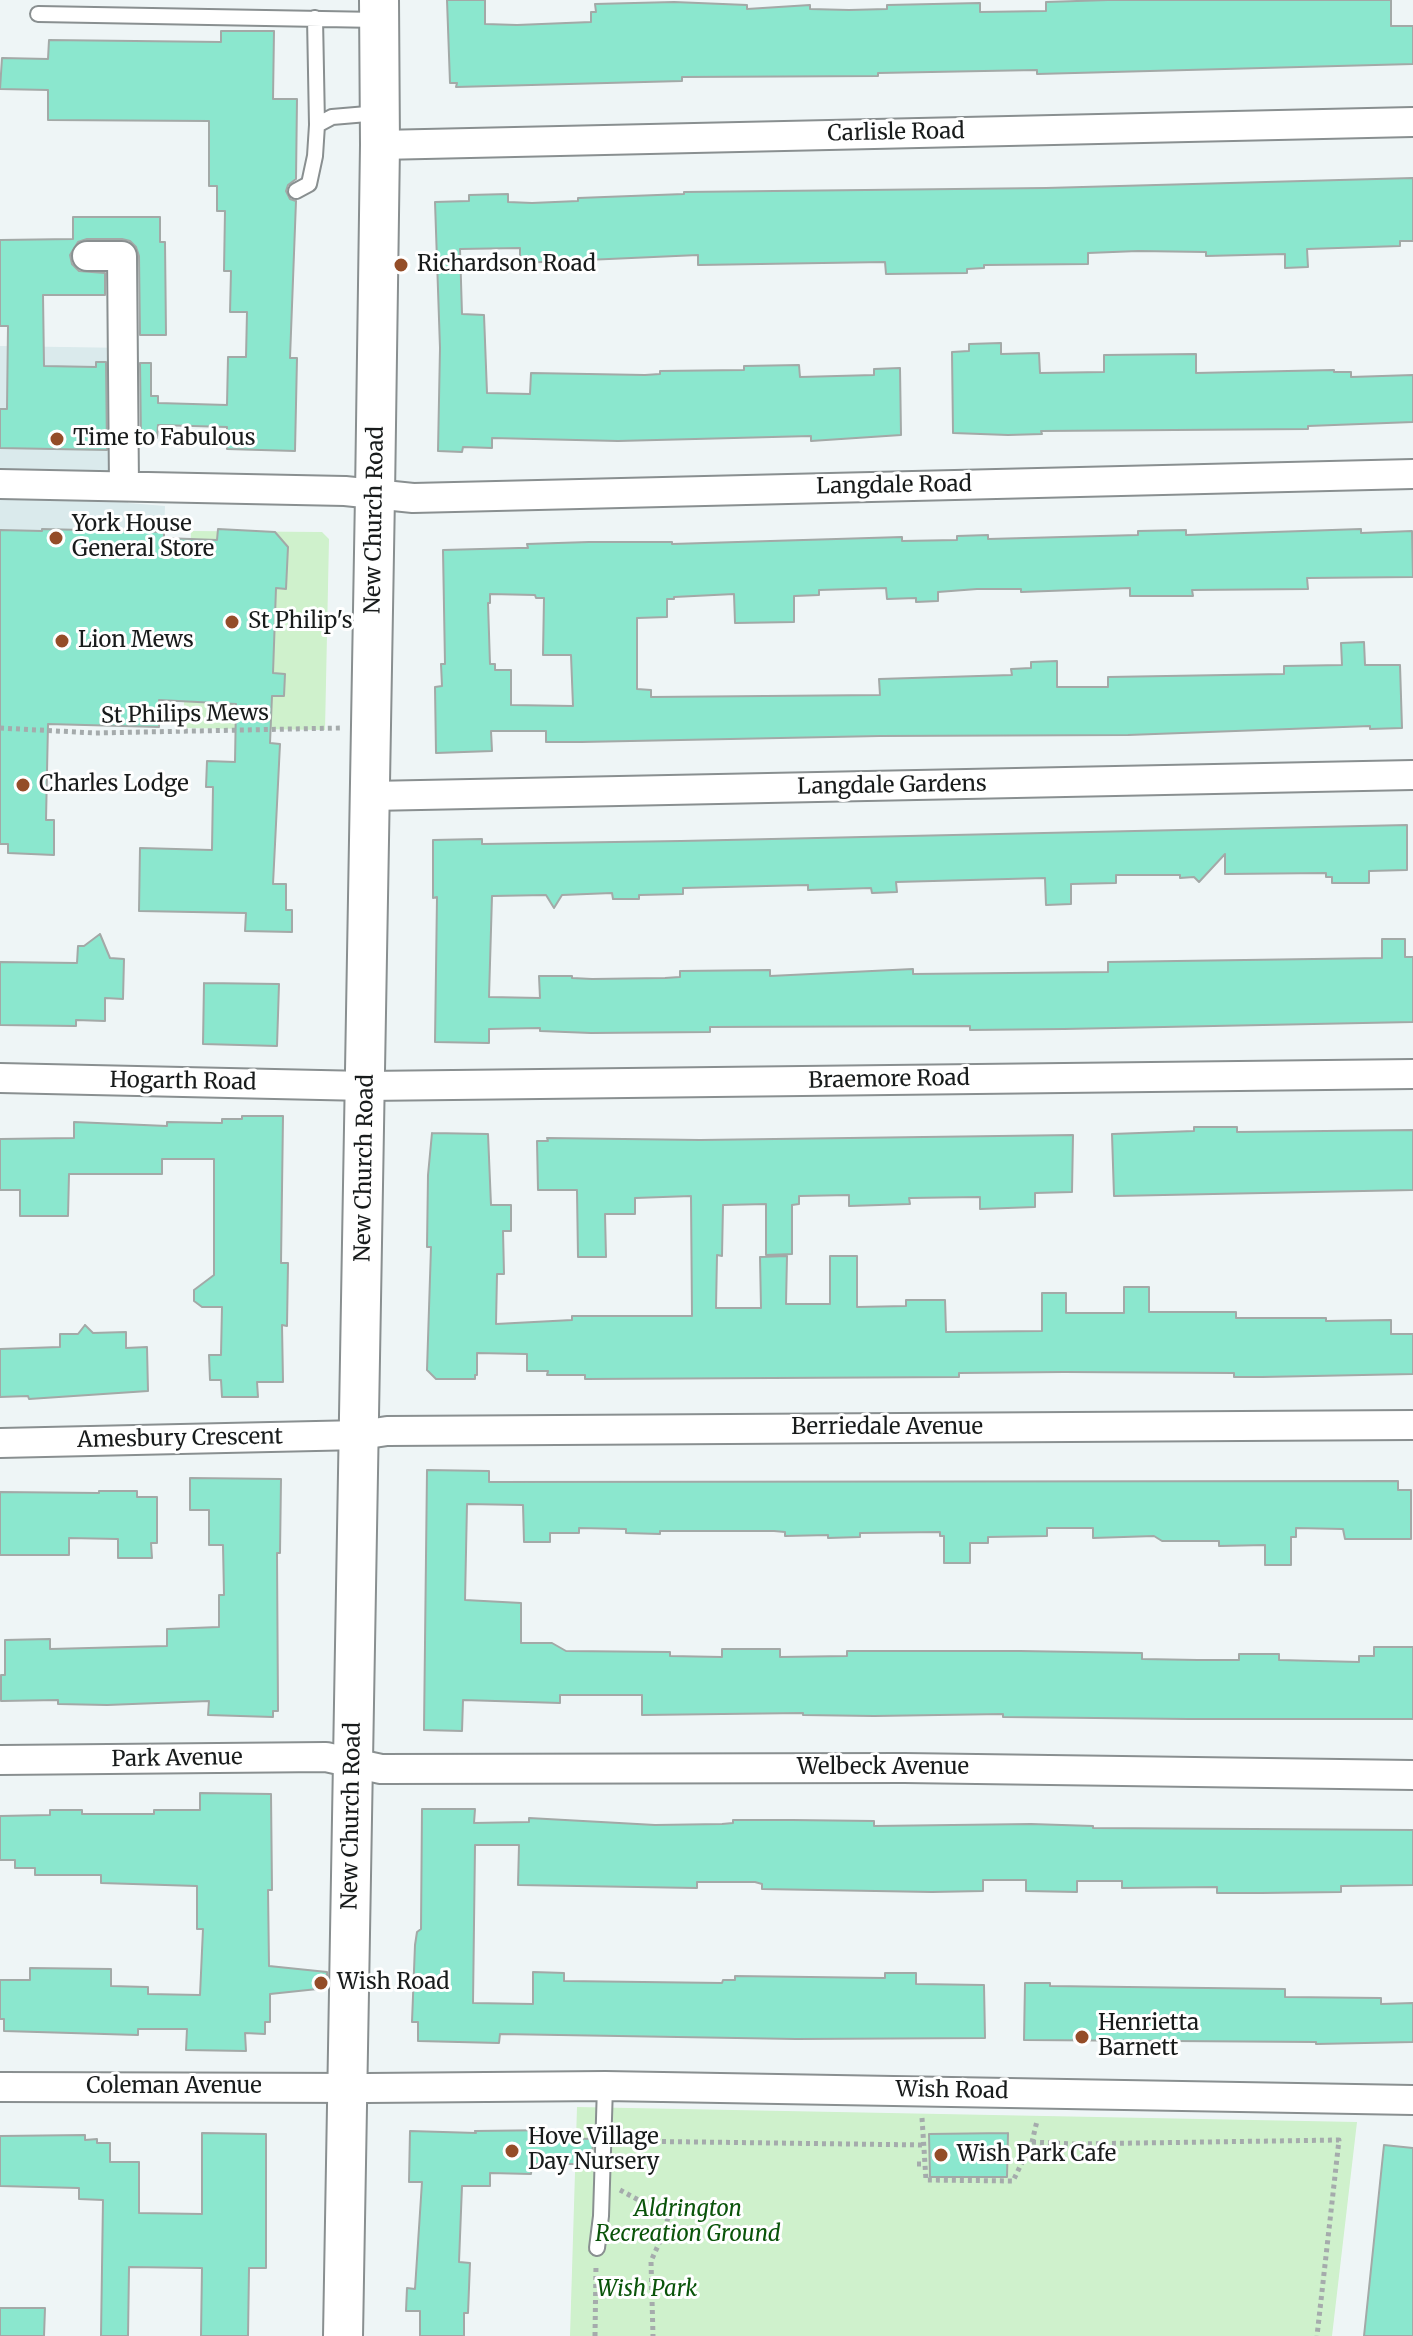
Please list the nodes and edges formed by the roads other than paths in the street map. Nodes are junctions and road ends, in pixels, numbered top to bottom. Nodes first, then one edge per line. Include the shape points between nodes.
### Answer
1 (379, 10) edge
2 (38, 14) dead end
3 (315, 18) junction
4 (1413, 122) edge
5 (317, 125) junction
6 (380, 129) junction
7 (296, 191) dead end
8 (87, 256) dead end
9 (1413, 474) edge
10 (0, 484) edge
11 (124, 486) junction
12 (375, 495) junction
13 (1413, 775) edge
14 (371, 796) junction
15 (1413, 1074) edge
16 (0, 1078) edge
17 (366, 1086) junction
18 (1413, 1425) edge
19 (361, 1435) junction
20 (0, 1443) edge
21 (0, 1760) edge
22 (353, 1763) junction
23 (1413, 1775) edge
24 (605, 2086) junction
25 (0, 2087) edge
26 (347, 2087) junction
27 (1413, 2100) edge
28 (597, 2248) road end
29 (343, 2336) edge

1 - 3 lane
1 - 6 main road, New Church Road
2 - 3 lane
3 - 5 lane
4 - 6 street, Carlisle Road
5 - 6 lane via 332,117
5 - 7 lane via 309,184
6 - 12 main road, New Church Road
8 - 11 street via 122,256
9 - 12 street, Langdale Road
10 - 11 street
11 - 12 street
12 - 14 main road, New Church Road
13 - 14 street, Langdale Gardens
14 - 17 main road, New Church Road
15 - 17 street, Braemore Road
16 - 17 street, Hogarth Road
17 - 19 main road, New Church Road
18 - 19 street, Berriedale Avenue
19 - 20 street, Amesbury Crescent
19 - 22 main road, New Church Road
21 - 22 street, Park Avenue via 326,1757
22 - 23 street, Welbeck Avenue via 381,1769 904,1768
22 - 26 main road, New Church Road
24 - 26 street, Wish Road
24 - 27 street, Wish Road
24 - 28 lane
25 - 26 street, Coleman Avenue
26 - 29 main road, New Church Road

